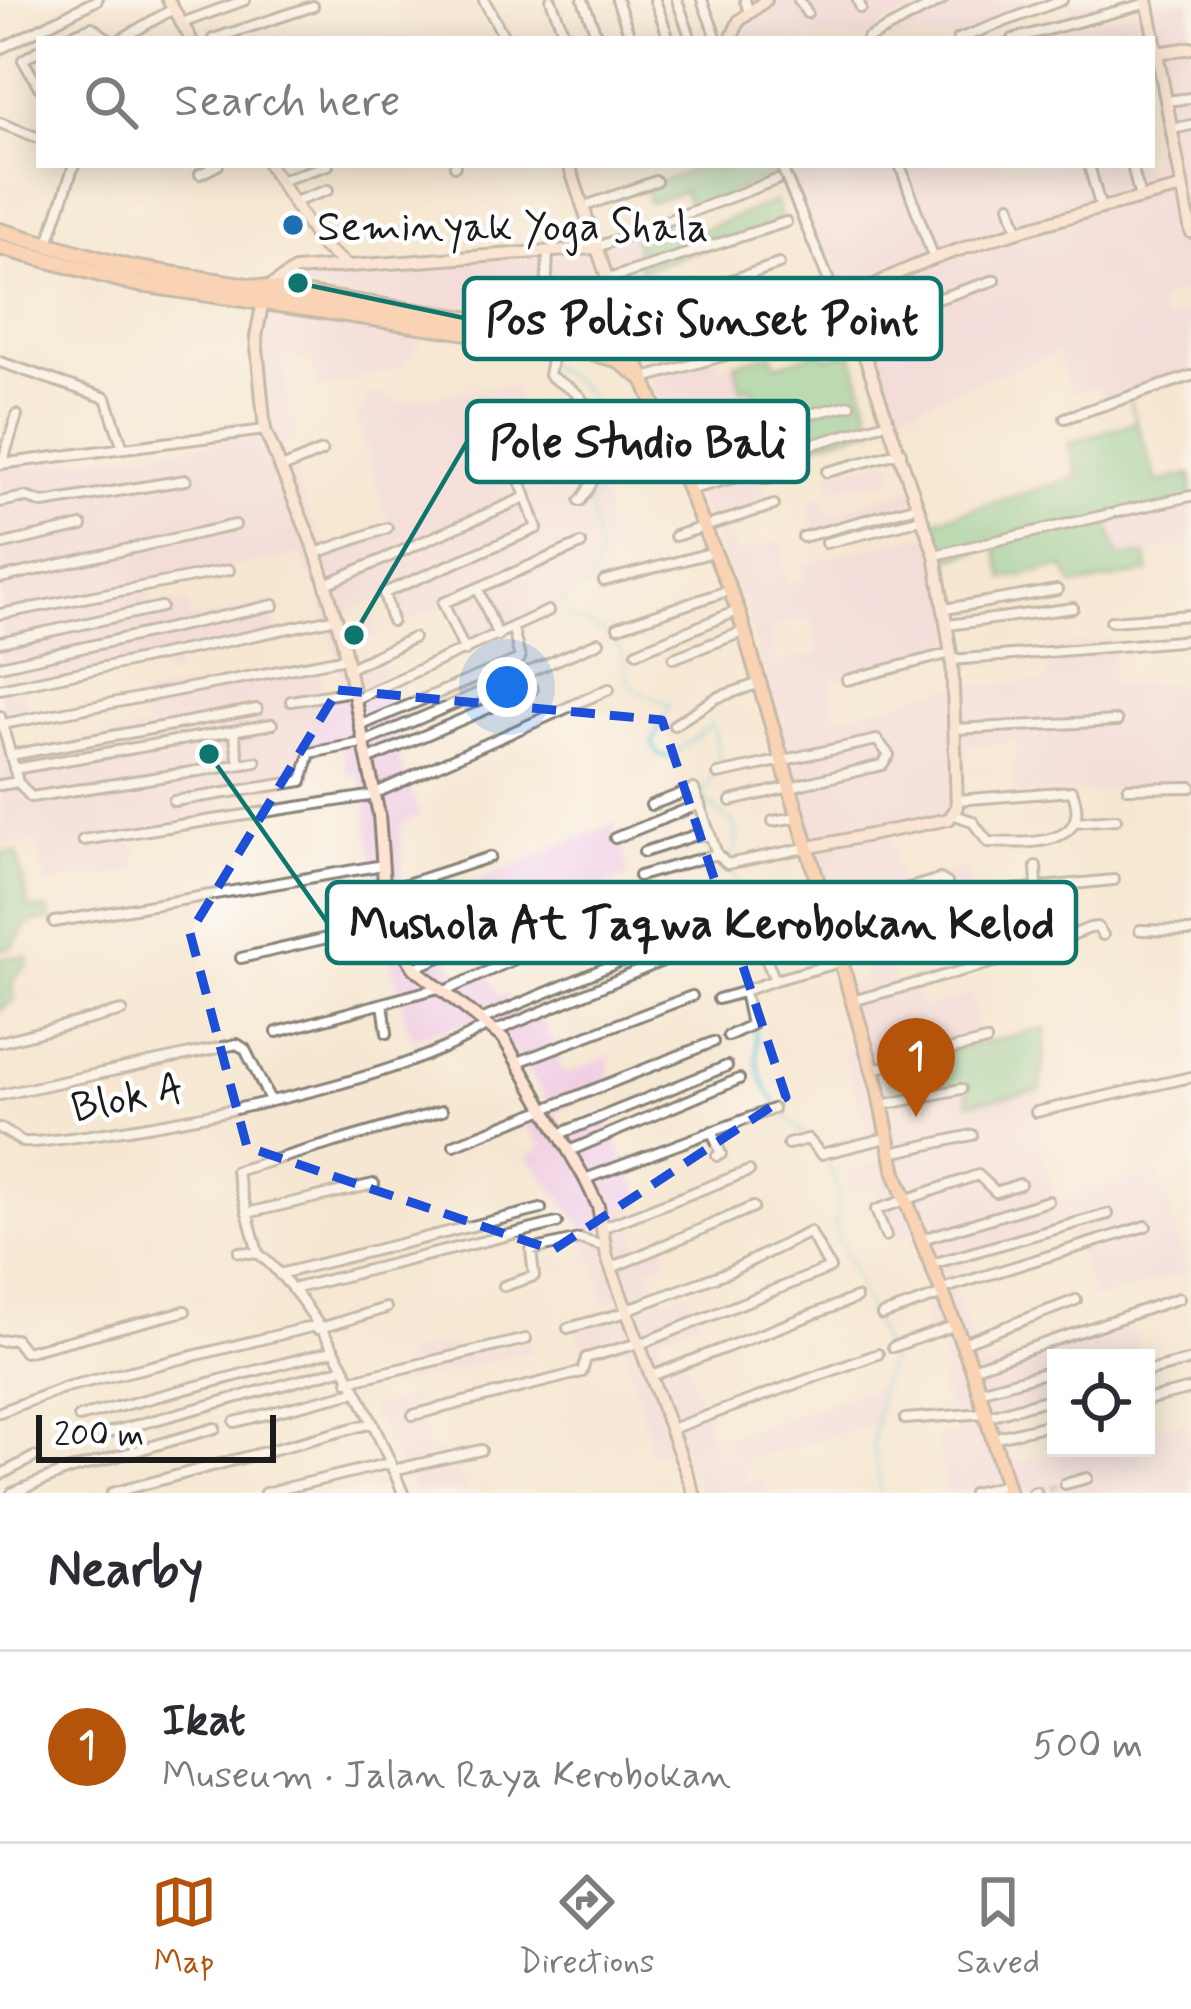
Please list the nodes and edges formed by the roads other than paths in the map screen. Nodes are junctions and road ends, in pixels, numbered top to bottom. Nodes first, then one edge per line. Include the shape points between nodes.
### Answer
1 (97, 0) edge
2 (245, 0) edge
3 (484, 0) edge
4 (550, 0) edge
5 (583, 0) edge
6 (617, 0) edge
7 (655, 0) edge
8 (677, 0) edge
9 (702, 0) edge
10 (766, 0) edge
11 (799, 0) edge
12 (942, 0) edge
13 (1062, 0) edge
14 (1147, 2) edge
15 (170, 5) edge
16 (313, 6) dead end
17 (747, 6) edge
18 (807, 13) dead end
19 (182, 22) junction
20 (69, 36) edge
21 (105, 36) edge
22 (125, 36) edge
23 (189, 36) edge
24 (222, 36) edge
25 (503, 36) edge
26 (565, 36) edge
27 (597, 36) edge
28 (630, 36) edge
29 (667, 36) edge
30 (690, 36) edge
31 (716, 36) edge
32 (733, 36) edge
33 (873, 36) edge
34 (966, 36) edge
35 (1024, 36) edge
36 (1154, 36) edge
37 (1155, 43) edge
38 (1191, 48) edge
39 (0, 49) edge
40 (36, 52) edge
41 (1157, 53) junction
42 (36, 82) edge
43 (1191, 98) edge
44 (1166, 101) junction
45 (0, 123) edge
46 (1191, 125) edge
47 (1171, 129) junction
48 (36, 137) edge
49 (73, 168) edge
50 (212, 168) edge
51 (271, 168) edge
52 (319, 168) edge
53 (570, 168) edge
54 (783, 168) edge
55 (901, 168) edge
56 (1089, 168) edge
57 (1133, 168) edge
58 (200, 174) dead end
59 (776, 180) dead end
60 (279, 181) junction
61 (656, 181) dead end
62 (328, 190) dead end
63 (1185, 193) edge
64 (1140, 198) junction
65 (292, 202) junction
66 (1010, 205) dead end
67 (582, 207) junction
68 (1101, 208) junction
69 (1189, 212) edge
70 (786, 222) dead end
71 (1018, 231) junction
72 (0, 232) edge
73 (1191, 232) edge
74 (0, 247) edge
75 (47, 247) junction
76 (594, 248) junction
77 (548, 252) junction
78 (935, 261) junction
79 (347, 264) junction
80 (779, 264) dead end
81 (603, 280) junction
82 (995, 280) dead end
83 (262, 296) junction
84 (546, 296) dead end
85 (847, 306) junction
86 (617, 316) junction
87 (851, 328) junction
88 (787, 338) dead end
89 (560, 347) junction
90 (630, 349) junction
91 (0, 362) edge
92 (1191, 376) edge
93 (643, 378) junction
94 (850, 405) dead end
95 (17, 415) dead end
96 (1065, 418) dead end
97 (889, 422) junction
98 (265, 430) junction
99 (673, 444) junction
100 (123, 448) junction
101 (322, 452) dead end
102 (901, 452) junction
103 (510, 453) dead end
104 (766, 458) dead end
105 (1, 464) edge
106 (279, 470) junction
107 (827, 472) dead end
108 (768, 479) dead end
109 (187, 480) dead end
110 (692, 489) junction
111 (1191, 496) edge
112 (526, 497) junction
113 (580, 500) dead end
114 (0, 502) edge
115 (774, 506) dead end
116 (921, 513) junction
117 (235, 525) dead end
118 (82, 526) dead end
119 (706, 526) junction
120 (387, 528) dead end
121 (674, 536) dead end
122 (803, 537) dead end
123 (826, 543) dead end
124 (0, 544) edge
125 (581, 544) dead end
126 (716, 552) junction
127 (316, 553) junction
128 (935, 555) junction
129 (229, 570) dead end
130 (0, 578) edge
131 (604, 581) dead end
132 (326, 584) junction
133 (478, 589) junction
134 (730, 590) junction
135 (1058, 590) dead end
136 (274, 605) dead end
137 (161, 608) dead end
138 (1073, 608) dead end
139 (945, 609) junction
140 (548, 610) dead end
141 (738, 610) junction
142 (1049, 611) junction
143 (0, 614) edge
144 (1029, 615) dead end
145 (1191, 615) edge
146 (337, 618) junction
147 (392, 621) dead end
148 (1111, 621) dead end
149 (948, 625) junction
150 (618, 627) dead end
151 (513, 629) junction
152 (745, 632) junction
153 (498, 636) junction
154 (413, 638) dead end
155 (1191, 640) edge
156 (0, 642) edge
157 (599, 642) dead end
158 (465, 651) junction
159 (637, 652) dead end
160 (952, 657) junction
161 (674, 658) dead end
162 (347, 663) junction
163 (0, 666) edge
164 (847, 680) dead end
165 (761, 682) junction
166 (533, 688) dead end
167 (0, 689) edge
168 (609, 689) dead end
169 (352, 696) junction
170 (291, 701) dead end
171 (256, 709) dead end
172 (1117, 721) dead end
173 (272, 724) dead end
174 (674, 725) dead end
175 (2, 726) edge
176 (358, 727) junction
177 (955, 729) junction
178 (234, 730) junction
179 (362, 743) junction
180 (11, 755) junction
181 (366, 760) junction
182 (256, 761) dead end
183 (782, 761) junction
184 (239, 764) junction
185 (14, 769) junction
186 (718, 774) dead end
187 (18, 782) junction
188 (0, 784) edge
189 (790, 788) junction
190 (1128, 788) dead end
191 (1191, 788) edge
192 (374, 794) junction
193 (957, 800) junction
194 (173, 801) dead end
195 (731, 801) dead end
196 (700, 804) junction
197 (651, 805) dead end
198 (955, 814) junction
199 (797, 817) junction
200 (1116, 819) dead end
201 (773, 821) dead end
202 (1073, 822) junction
203 (711, 837) junction
204 (615, 838) dead end
205 (83, 841) dead end
206 (806, 848) junction
207 (644, 852) dead end
208 (717, 854) junction
209 (490, 857) dead end
210 (383, 865) junction
211 (1036, 866) dead end
212 (639, 876) dead end
213 (1114, 880) dead end
214 (946, 883) dead end
215 (1034, 887) junction
216 (386, 891) junction
217 (982, 892) dead end
218 (534, 895) dead end
219 (562, 905) dead end
220 (732, 919) dead end
221 (54, 922) dead end
222 (387, 924) junction
223 (829, 927) junction
224 (1140, 930) dead end
225 (1191, 931) edge
226 (691, 932) dead end
227 (1103, 935) dead end
228 (1040, 946) junction
229 (400, 950) junction
230 (532, 951) dead end
231 (686, 951) dead end
232 (241, 958) dead end
233 (841, 962) junction
234 (414, 968) junction
235 (775, 980) junction
236 (442, 989) junction
237 (744, 991) junction
238 (692, 996) dead end
239 (718, 999) dead end
240 (852, 1001) junction
241 (383, 1003) junction
242 (122, 1011) dead end
243 (490, 1024) junction
244 (277, 1032) dead end
245 (387, 1033) dead end
246 (728, 1036) dead end
247 (986, 1040) dead end
248 (0, 1042) edge
249 (713, 1042) dead end
250 (518, 1062) junction
251 (728, 1066) dead end
252 (873, 1069) junction
253 (1191, 1077) edge
254 (739, 1079) dead end
255 (961, 1088) dead end
256 (0, 1096) edge
257 (268, 1098) junction
258 (882, 1105) junction
259 (773, 1109) dead end
260 (543, 1110) junction
261 (442, 1111) dead end
262 (1036, 1112) dead end
263 (0, 1128) edge
264 (712, 1131) junction
265 (558, 1135) junction
266 (972, 1136) dead end
267 (886, 1138) junction
268 (788, 1144) dead end
269 (454, 1145) dead end
270 (567, 1152) junction
271 (890, 1153) junction
272 (717, 1156) dead end
273 (748, 1171) dead end
274 (584, 1179) junction
275 (374, 1184) dead end
276 (1020, 1184) dead end
277 (903, 1200) junction
278 (1048, 1201) dead end
279 (753, 1207) dead end
280 (541, 1209) dead end
281 (247, 1213) junction
282 (1108, 1214) dead end
283 (557, 1223) dead end
284 (1146, 1226) dead end
285 (602, 1228) junction
286 (886, 1236) dead end
287 (921, 1240) junction
288 (604, 1246) junction
289 (239, 1252) dead end
290 (258, 1253) junction
291 (932, 1264) junction
292 (610, 1268) junction
293 (279, 1274) junction
294 (504, 1286) dead end
295 (292, 1289) junction
296 (943, 1291) junction
297 (856, 1298) dead end
298 (1179, 1298) dead end
299 (1076, 1300) dead end
300 (386, 1308) dead end
301 (185, 1311) dead end
302 (626, 1311) junction
303 (882, 1315) dead end
304 (956, 1325) junction
305 (316, 1327) junction
306 (568, 1328) dead end
307 (526, 1339) dead end
308 (0, 1341) edge
309 (963, 1343) junction
310 (639, 1344) junction
311 (893, 1347) dead end
312 (331, 1351) junction
313 (878, 1354) dead end
314 (586, 1358) junction
315 (1191, 1360) edge
316 (972, 1368) junction
317 (341, 1369) junction
318 (1155, 1370) edge
319 (1047, 1372) edge
320 (650, 1377) junction
321 (592, 1378) dead end
322 (348, 1381) junction
323 (1191, 1389) edge
324 (979, 1391) junction
325 (354, 1392) junction
326 (1155, 1398) edge
327 (1047, 1399) edge
328 (0, 1412) edge
329 (413, 1415) dead end
330 (986, 1415) junction
331 (79, 1417) dead end
332 (905, 1419) dead end
333 (235, 1422) dead end
334 (372, 1423) junction
335 (1047, 1425) edge
336 (214, 1428) dead end
337 (669, 1430) junction
338 (100, 1436) dead end
339 (992, 1438) junction
340 (481, 1450) dead end
341 (34, 1456) dead end
342 (392, 1466) junction
343 (0, 1474) edge
344 (1087, 1478) dead end
345 (1065, 1484) dead end
346 (1007, 1489) edge
347 (12, 1493) edge
348 (112, 1493) edge
349 (265, 1493) edge
350 (403, 1493) edge
351 (694, 1493) edge
352 (973, 1493) edge

1 - 39 street
2 - 19 street
3 - 25 street
4 - 26 street
5 - 27 street
6 - 28 street
7 - 29 street
8 - 30 street
9 - 31 street
10 - 17 street
11 - 18 street
12 - 33 street
13 - 34 street
14 - 35 street
14 - 36 street
15 - 19 street
15 - 22 street
16 - 24 street
17 - 32 street
19 - 23 street
20 - 21 street via 92,27
37 - 41 street
38 - 41 street
40 - 42 street via 23,60
41 - 44 street
43 - 44 street
44 - 47 street
45 - 48 street
46 - 47 street
47 - 63 street
49 - 75 street
50 - 58 street
51 - 60 street
52 - 60 street
53 - 67 street
54 - 85 street via 833,291
55 - 78 street
56 - 68 street
57 - 64 street
59 - 76 street
60 - 65 street
61 - 67 street
62 - 65 street
63 - 64 street
63 - 69 street
64 - 68 street
65 - 79 street via 325,250
66 - 71 street
67 - 76 street
68 - 71 street
69 - 73 street
70 - 81 street
71 - 78 street
72 - 75 highway
74 - 83 highway via 98,275
75 - 83 highway
76 - 77 street
76 - 81 street
77 - 79 street
77 - 84 street
78 - 85 street
79 - 83 street via 295,270
80 - 86 street
81 - 86 street
82 - 87 street
83 - 89 highway
83 - 98 street via 256,347
85 - 87 street
86 - 89 highway
86 - 90 street
87 - 97 street
88 - 93 street
89 - 90 highway
89 - 93 highway via 617,359
89 - 113 street via 548,372 580,397 601,452 598,479
90 - 93 main road
91 - 100 street via 106,398
92 - 96 street
93 - 99 main road
94 - 99 street
95 - 105 street
97 - 102 street
97 - 104 street
98 - 100 street
98 - 106 street
99 - 110 main road
100 - 105 street
101 - 106 street
102 - 107 street
102 - 116 street
103 - 112 street
106 - 127 street
108 - 110 street via 748,474
109 - 114 street via 43,503 25,496
110 - 119 main road
111 - 128 street
112 - 132 street
112 - 147 street via 536,529 384,593
115 - 119 street
116 - 122 street
116 - 123 street
116 - 128 street
117 - 130 street
118 - 124 street
119 - 121 street
119 - 126 main road
120 - 127 street
125 - 133 street
126 - 131 street
126 - 134 main road
127 - 132 street
128 - 139 street
129 - 143 street
132 - 146 street
133 - 153 street
133 - 158 street via 443,602
134 - 141 main road
134 - 150 street
135 - 139 street
136 - 163 street
137 - 156 street
138 - 142 street
139 - 149 street
140 - 151 street
141 - 152 main road
141 - 159 street
142 - 144 street
142 - 149 street
145 - 148 street
146 - 162 street
146 - 167 street
149 - 160 street
151 - 153 street
151 - 176 street via 520,659
152 - 161 street
152 - 165 main road
153 - 158 street
154 - 162 street
155 - 160 street
157 - 179 street
158 - 169 street
160 - 164 street
160 - 177 street
162 - 169 street
162 - 175 street
165 - 174 street
165 - 183 main road
166 - 181 street
168 - 192 street
169 - 170 street
169 - 176 street
171 - 180 street
172 - 177 street
173 - 178 street
175 - 180 street
176 - 179 street
177 - 193 street
178 - 184 street
178 - 185 street
179 - 181 street
179 - 194 street via 310,753 302,781
180 - 185 street
181 - 192 street
182 - 184 street
183 - 186 street
183 - 189 main road
183 - 189 street via 882,741 889,759
184 - 187 street via 31,797
185 - 187 street
187 - 188 street
189 - 195 street
189 - 199 main road
190 - 191 street
192 - 205 street
192 - 210 street
193 - 198 street
193 - 202 street via 1072,791
196 - 197 street via 694,789
196 - 203 street
196 - 204 street
198 - 202 street via 988,842 1051,842
198 - 206 street
199 - 201 street
199 - 206 main road
200 - 202 street
203 - 207 street
203 - 208 street
206 - 208 street via 731,863
206 - 223 main road
208 - 212 street
209 - 216 street
210 - 216 street
210 - 221 street
211 - 215 street
213 - 215 street
214 - 223 street via 889,894 882,916
215 - 217 street
215 - 228 street
216 - 222 street
218 - 229 street
219 - 234 street
220 - 235 street via 757,938
222 - 229 street
222 - 232 street
223 - 233 main road
224 - 225 street
226 - 243 street
227 - 228 street via 1094,927
228 - 240 street
229 - 234 street
230 - 236 street
231 - 243 street
233 - 235 street
233 - 240 main road
234 - 236 street
235 - 237 street
236 - 241 street
236 - 243 street
237 - 239 street
237 - 246 street via 751,1025
238 - 250 street
240 - 252 main road
241 - 244 street
241 - 245 street
242 - 248 street
243 - 250 street
243 - 257 street, Blok A via 388,1068
247 - 252 street
249 - 260 street
250 - 260 street
251 - 265 street
252 - 258 main road
253 - 262 street
254 - 270 street
255 - 258 street
256 - 257 street via 237,1044
257 - 263 street, Blok A via 41,1142
258 - 267 main road
259 - 264 street
260 - 265 street
260 - 269 street
261 - 281 street via 236,1171
264 - 272 street
264 - 274 street
265 - 270 street
266 - 271 street
267 - 268 street via 834,1155 808,1139
267 - 271 main road
270 - 274 street
271 - 277 main road
273 - 285 street
274 - 285 street
275 - 281 street
276 - 277 street via 996,1192 978,1175
277 - 286 street via 875,1210
277 - 287 main road
278 - 287 street
279 - 292 street
280 - 293 street
281 - 290 street
282 - 291 street
283 - 295 street
284 - 296 street
285 - 288 street
287 - 291 main road
288 - 292 street
288 - 294 street via 578,1240 531,1250 534,1276
289 - 290 street
290 - 293 street
291 - 296 main road
292 - 302 street
293 - 295 street
295 - 305 street
296 - 303 street
296 - 304 main road
297 - 320 street
298 - 316 street
299 - 309 street
300 - 305 street
301 - 308 street via 26,1352 17,1339
302 - 306 street
302 - 310 street
302 - 310 street via 728,1272 809,1226 830,1261 830,1268
304 - 309 main road
304 - 311 street
305 - 312 street
305 - 328 street via 41,1394
307 - 322 street
309 - 316 main road
310 - 314 street
310 - 320 street
312 - 317 street
312 - 331 street
313 - 337 street
314 - 321 street
314 - 329 street via 582,1372
315 - 318 street
316 - 324 main road
317 - 322 street
317 - 338 street
319 - 324 street
320 - 337 street
322 - 325 street
323 - 326 street
324 - 330 main road
325 - 333 street
325 - 334 street
327 - 330 street
330 - 332 street
330 - 339 main road
334 - 342 street
334 - 348 street
335 - 339 street
336 - 347 street
337 - 351 street
339 - 346 main road
340 - 342 street
341 - 343 street
342 - 349 street
342 - 350 street
344 - 345 street
346 - 352 street

